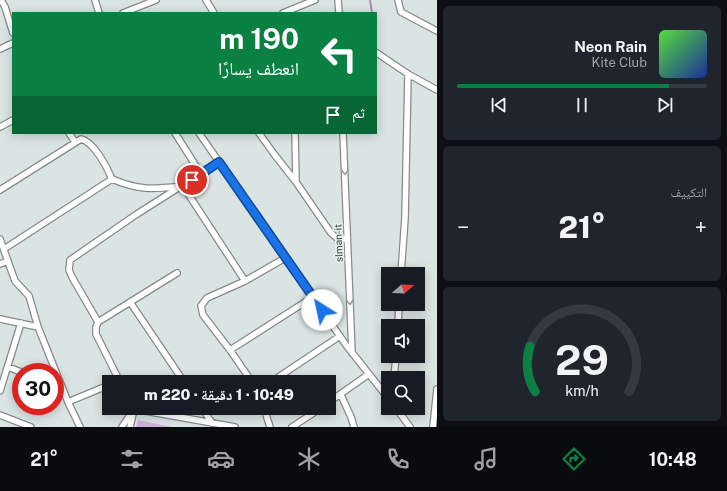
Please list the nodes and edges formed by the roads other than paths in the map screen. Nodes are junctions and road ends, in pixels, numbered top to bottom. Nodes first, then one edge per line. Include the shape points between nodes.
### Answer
1 (1, 0) edge
2 (95, 0) edge
3 (156, 0) edge
4 (206, 0) edge
5 (315, 0) edge
6 (338, 0) edge
7 (398, 0) edge
8 (145, 2) edge
9 (291, 11) edge
10 (99, 12) edge
11 (125, 12) edge
12 (213, 12) edge
13 (339, 12) edge
14 (12, 30) edge
15 (437, 31) edge
16 (12, 43) edge
17 (0, 49) edge
18 (377, 53) dead end
19 (408, 74) junction
20 (437, 90) edge
21 (12, 121) edge
22 (0, 128) edge
23 (70, 134) edge
24 (176, 134) edge
25 (200, 134) edge
26 (260, 134) edge
27 (295, 134) edge
28 (343, 134) edge
29 (75, 142) junction
30 (219, 162) junction
31 (201, 174) junction
32 (112, 179) junction
33 (296, 182) junction
34 (182, 186) junction
35 (0, 190) edge
36 (0, 239) edge
37 (347, 239) junction
38 (4, 249) junction
39 (285, 258) junction
40 (8, 261) junction
41 (0, 264) edge
42 (402, 267) edge
43 (177, 273) dead end
44 (245, 280) junction
45 (313, 297) junction
46 (130, 302) junction
47 (0, 319) edge
48 (98, 322) junction
49 (21, 323) junction
50 (38, 327) junction
51 (340, 336) junction
52 (230, 350) junction
53 (352, 353) junction
54 (52, 363) edge
55 (8, 367) junction
56 (12, 369) edge
57 (369, 374) junction
58 (116, 375) edge
59 (179, 375) edge
60 (247, 375) edge
61 (282, 375) edge
62 (102, 388) edge
63 (381, 389) edge
64 (437, 390) edge
65 (0, 391) edge
66 (64, 393) edge
67 (341, 395) junction
68 (336, 398) edge
69 (68, 402) junction
70 (0, 415) edge
71 (130, 415) edge
72 (133, 415) edge
73 (170, 415) edge
74 (207, 415) edge
75 (266, 415) edge
76 (310, 415) edge
77 (401, 415) edge
78 (212, 423) junction
79 (31, 427) edge
80 (80, 427) edge
81 (122, 427) edge
82 (130, 427) edge
83 (235, 427) edge
84 (270, 427) edge
85 (292, 427) edge
86 (354, 427) edge
87 (410, 427) edge
88 (433, 427) edge

1 - 14 street
2 - 10 street
3 - 8 street
4 - 12 street
5 - 9 street
6 - 13 street
7 - 15 street via 401,12
8 - 11 street
16 - 17 street
18 - 19 street
19 - 20 street
19 - 42 street
21 - 22 street
23 - 29 street
24 - 31 street
25 - 30 street
26 - 33 street
27 - 33 street
28 -> 37 street, slman-it
29 - 32 street via 81,139 87,142 106,166
29 - 35 street
30 - 31 street
30 - 39 street
31 - 34 street
32 - 34 street via 143,189
32 - 38 street
33 - 37 street via 334,237
34 - 44 street
34 - 48 street via 70,260 69,270 72,277
36 - 38 street
37 -> 53 street, slman-it
38 - 40 street
39 - 44 street
39 - 45 street
40 - 41 street
40 - 50 street via 15,281 28,296
43 - 46 street
44 - 52 street via 207,298 202,306 203,315
45 - 51 street
45 - 52 street
46 - 48 street
46 - 59 street
47 - 49 street
48 - 58 street via 96,334
49 - 50 street
49 - 55 street
50 - 54 street
51 - 53 street
51 - 61 street
52 - 60 street
53 - 57 street
55 - 56 street
55 - 65 street
57 - 63 street
57 - 67 street
62 - 69 street
64 - 88 street
66 - 69 street
67 - 68 street
67 - 86 street
69 - 80 street
70 - 79 street
71 - 81 street
72 - 82 street
73 - 78 street
74 - 78 street
75 - 84 street
76 - 85 street
77 - 87 street
78 - 83 street

